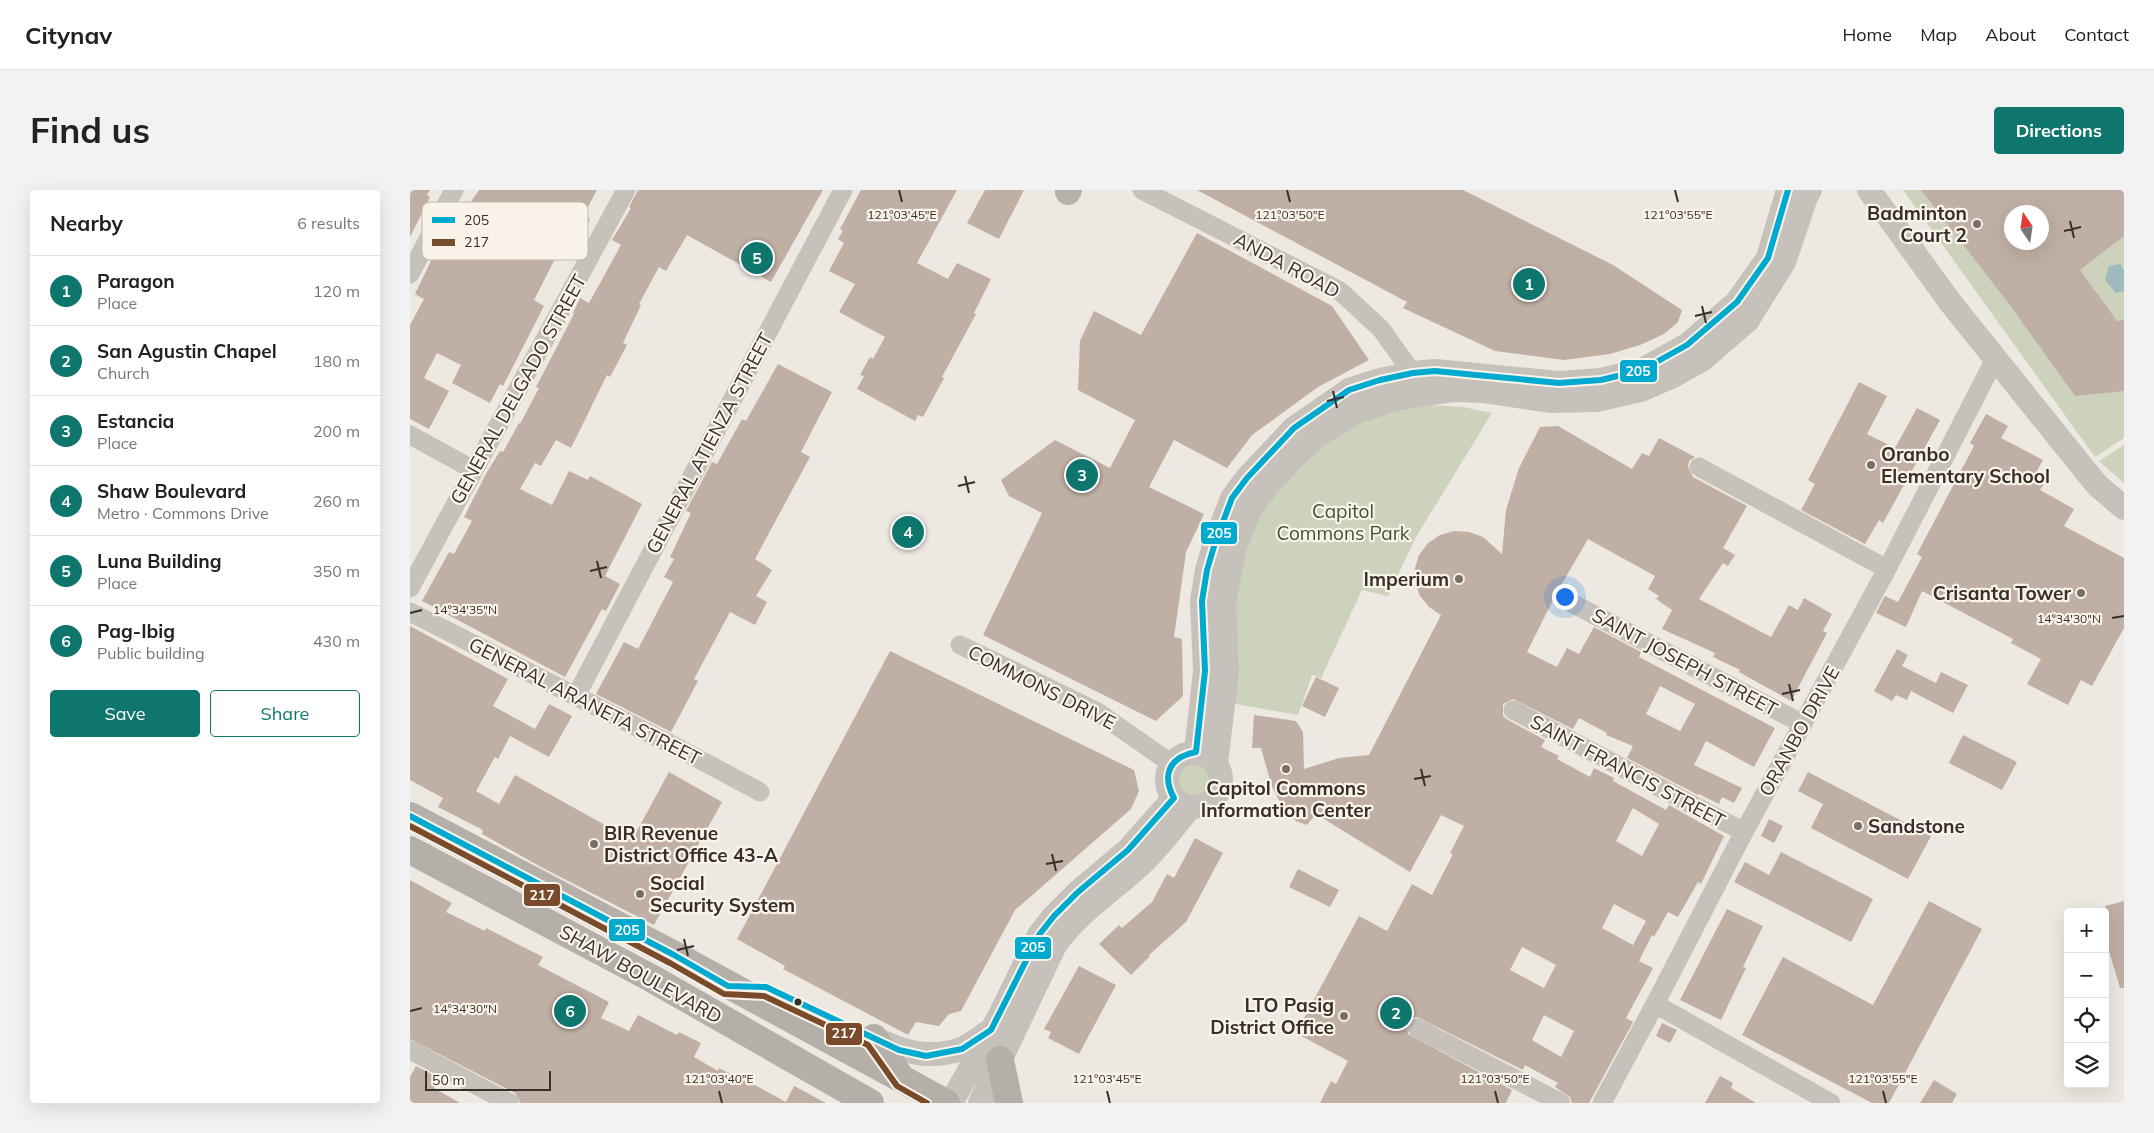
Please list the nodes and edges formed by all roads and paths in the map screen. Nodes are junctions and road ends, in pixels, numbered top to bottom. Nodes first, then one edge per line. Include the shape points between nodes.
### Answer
1 (454, 190) edge
2 (626, 190) edge
3 (843, 190) edge
4 (1142, 190) edge
5 (1788, 190) edge
6 (1810, 190) edge
7 (1869, 190) edge
8 (448, 202) edge
9 (422, 251) edge
10 (410, 274) edge
11 (1995, 359) junction
12 (1413, 373) junction
13 (1427, 393) junction
14 (410, 435) edge
15 (1699, 467) dead end
16 (474, 470) junction
17 (2124, 508) edge
18 (1887, 569) junction
19 (410, 588) edge
20 (1566, 600) dead end
21 (410, 612) edge
22 (960, 645) dead end
23 (576, 696) junction
24 (1513, 710) dead end
25 (1803, 724) junction
26 (1206, 758) junction
27 (1172, 764) junction
28 (760, 792) dead end
29 (1182, 803) junction
30 (410, 816) edge
31 (1744, 832) junction
32 (410, 850) edge
33 (728, 986) junction
34 (766, 987) dead end
35 (1655, 1004) junction
36 (1417, 1028) dead end
37 (990, 1030) junction
38 (874, 1038) joint
39 (410, 1050) edge
40 (1000, 1060) junction
41 (902, 1080) junction
42 (860, 1100) edge
43 (1831, 1102) edge
44 (510, 1103) edge
45 (946, 1103) edge
46 (951, 1103) edge
47 (980, 1103) edge
48 (1009, 1103) edge
49 (1561, 1103) edge
50 (1602, 1103) edge

1 - 8 street
2 - 16 street, GENERAL DELGADO STREET
3 - 23 street, GENERAL ATIENZA STREET
4 - 12 street, ANDA ROAD via 1340,290 1368,314
5 - 12 street via 1768,258 1737,302 1687,345 1642,370 1601,380 1559,383 1453,373
6 - 13 street via 1784,262 1747,321 1703,359 1673,376 1641,390 1596,400 1550,401 1484,391
7 - 11 street
9 - 10 street
11 - 17 street via 2097,485
11 - 18 street, ORANBO DRIVE
12 - 13 street, ANDA ROAD
12 - 26 street via 1349,390 1294,428 1246,478 1232,498 1207,570 1202,601
13 - 26 street via 1395,399 1357,412 1318,435 1272,481 1251,508 1234,549 1227,585 1224,604 1227,671
14 - 16 street
15 - 18 street
16 - 19 street, GENERAL DELGADO STREET
18 - 25 street, ORANBO DRIVE
20 - 25 street, SAINT JOSEPH STREET
21 - 23 street, GENERAL ARANETA STREET
22 - 27 street, COMMONS DRIVE via 1096,712
23 - 28 street, GENERAL ARANETA STREET
24 - 31 street, SAINT FRANCIS STREET
25 - 31 street, ORANBO DRIVE
26 - 27 street via 1182,755
26 - 29 street via 1221,778 1218,794 1206,804
27 - 29 street via 1168,772 1169,791
29 - 37 street via 1054,916 1039,935
29 - 40 street via 1139,866 1091,904 1055,945
30 - 33 main road, SHAW BOULEVARD
31 - 35 street, ORANBO DRIVE
32 - 42 main road, SHAW BOULEVARD via 651,978
33 - 34 main road
33 - 41 main road, SHAW BOULEVARD
35 - 43 street
35 - 50 street, ORANBO DRIVE
36 - 49 street
37 - 38 street via 962,1049 926,1056 899,1050
37 - 46 street
38 - 41 main road
39 - 44 street
40 - 47 street
40 - 48 main road
41 - 45 main road, SHAW BOULEVARD

